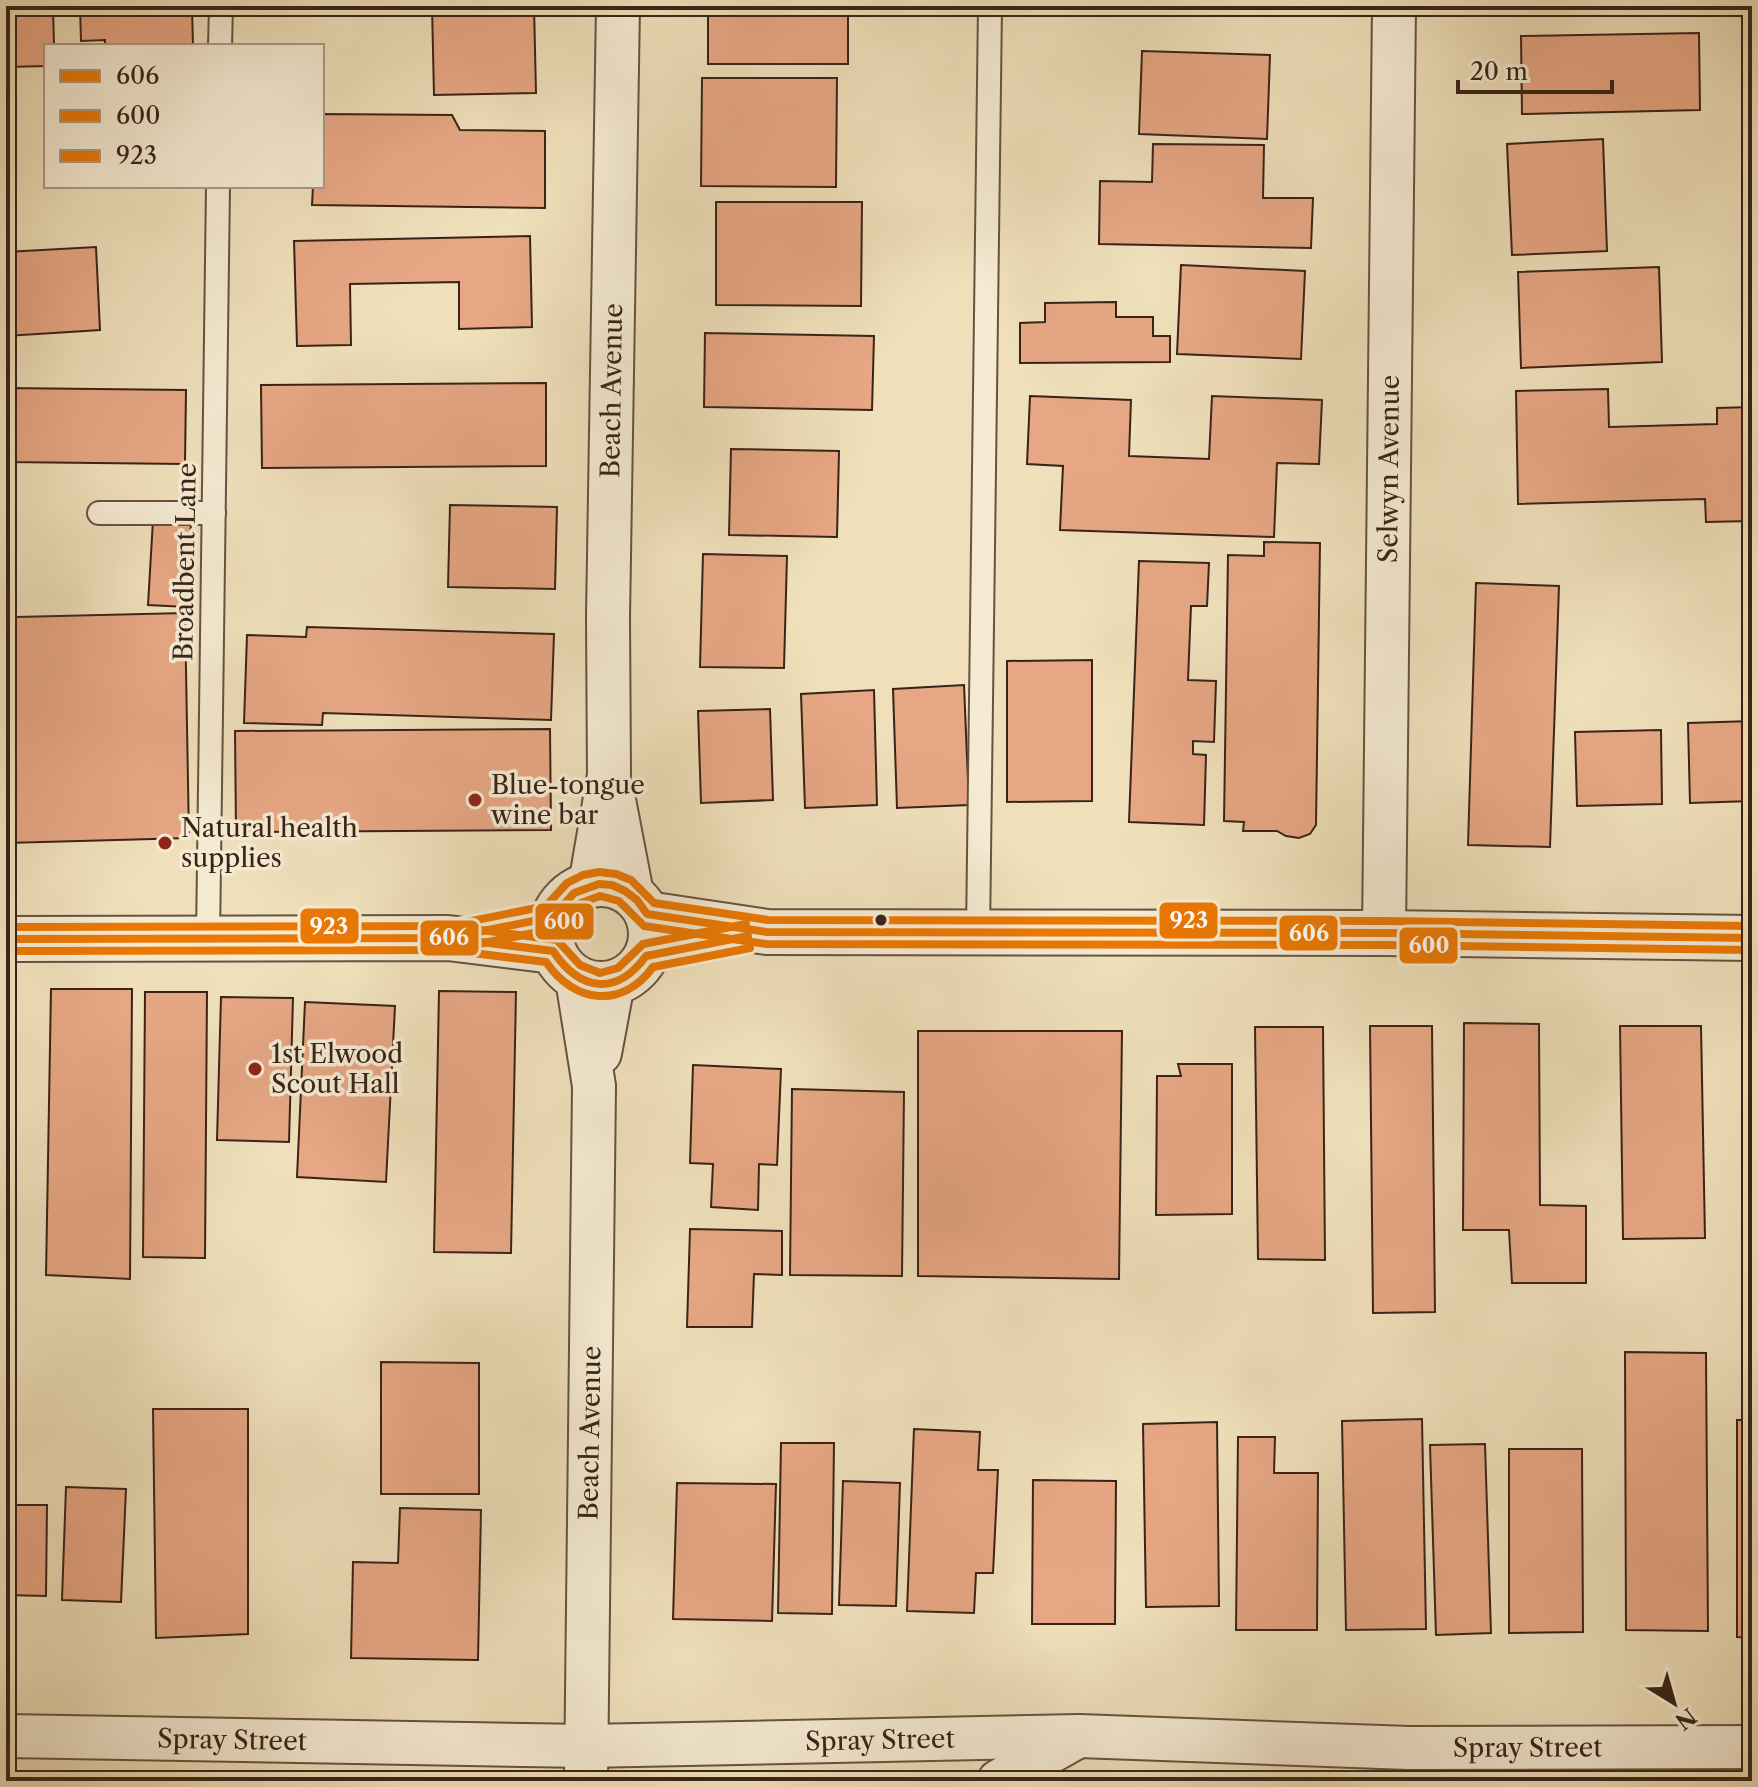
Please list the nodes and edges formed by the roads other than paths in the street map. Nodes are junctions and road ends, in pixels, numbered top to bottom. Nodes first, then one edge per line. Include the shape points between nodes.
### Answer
1 (221, 6) edge
2 (618, 6) edge
3 (990, 6) edge
4 (1394, 6) edge
5 (220, 44) edge
6 (218, 188) edge
7 (99, 513) dead end
8 (214, 513) junction
9 (609, 775) junction
10 (590, 885) junction
11 (642, 921) junction
12 (978, 933) junction
13 (1384, 933) junction
14 (208, 938) junction
15 (1752, 938) edge
16 (6, 939) edge
17 (574, 958) junction
18 (6, 1736) edge
19 (1079, 1736) junction
20 (1752, 1747) edge
21 (586, 1764) edge
22 (999, 1781) edge

1 - 5 lane
2 - 9 street, Beach Avenue
3 - 12 lane
4 - 13 street, Selwyn Avenue
6 - 8 lane, Broadbent Lane
7 - 8 lane
8 - 14 lane, Broadbent Lane
9 - 10 street, Beach Avenue
9 - 11 street, Beach Avenue
10 - 11 street via 619,887
10 - 17 street via 562,902
11 - 12 street via 767,932
11 - 17 street via 633,974
12 - 13 street
13 - 15 street
14 - 16 street
14 - 17 street via 448,938
17 - 21 street, Beach Avenue via 594,1086
18 - 21 street, Spray Street
19 - 20 street, Spray Street via 1409,1748
19 - 21 street, Spray Street
19 - 22 street

